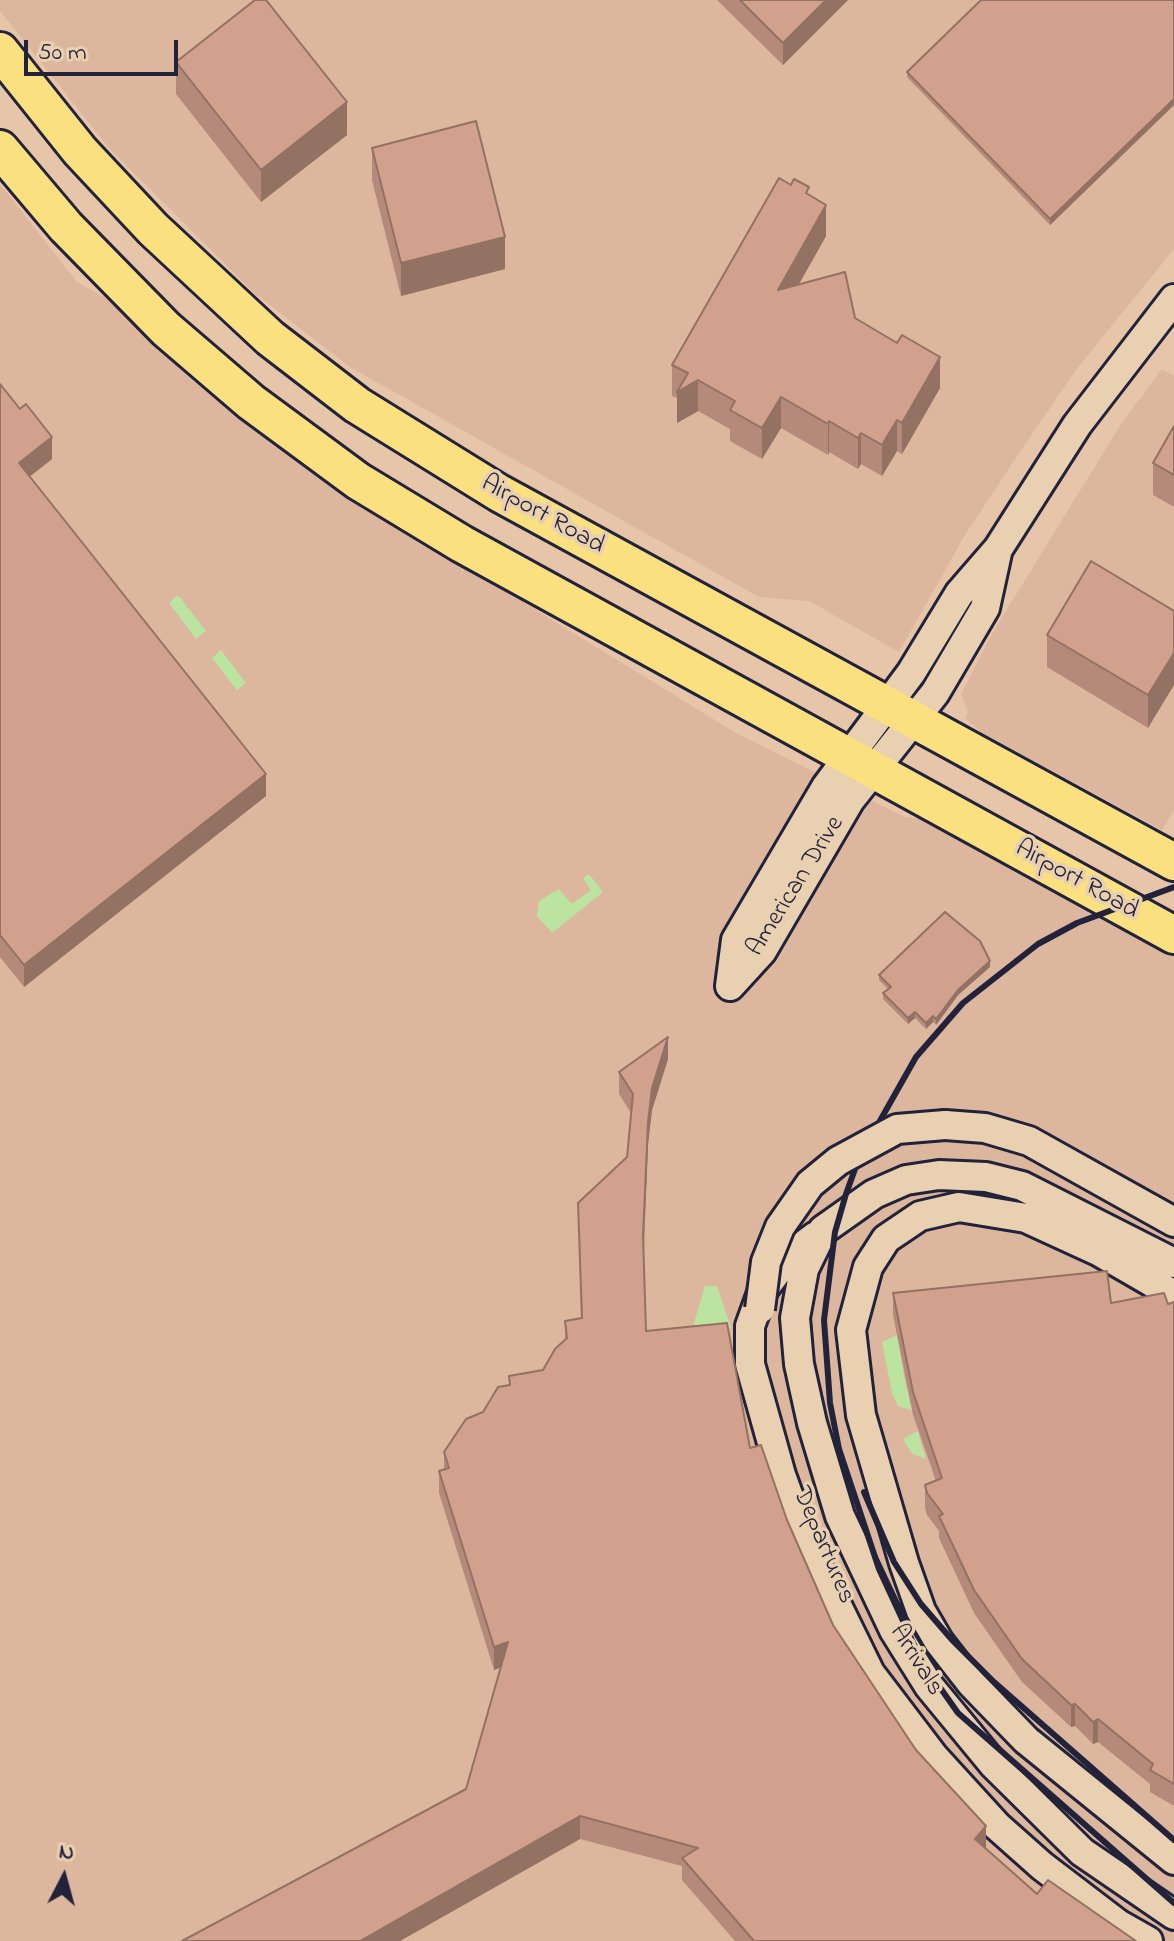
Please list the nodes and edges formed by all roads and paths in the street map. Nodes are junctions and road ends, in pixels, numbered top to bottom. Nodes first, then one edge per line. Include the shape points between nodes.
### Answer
1 (0, 51) edge
2 (0, 149) edge
3 (1174, 299) edge
4 (901, 713) junction
5 (862, 764) junction
6 (1174, 862) edge
7 (1174, 935) edge
8 (1174, 1222) edge
9 (823, 1230) junction
10 (1174, 1263) edge
11 (1174, 1295) edge
12 (1174, 1860) edge
13 (1174, 1915) edge
14 (1148, 1941) edge
15 (1166, 1941) edge

1 - 4 main road, Airport Road via 80,151 153,229 270,338 357,405 499,493
2 - 5 main road, Airport Road via 66,227 166,329 302,441 462,544
3 - 4 street, American Drive via 1077,425 998,549 985,608 935,693
4 - 5 street, American Drive
4 - 6 main road, Airport Road
5 - 5 street, American Drive via 826,787 736,940 730,986 762,951 850,800
5 - 7 main road, Airport Road
8 - 15 street, Departures, bridge via 1029,1141 985,1128 897,1129 838,1161 810,1184 780,1227 766,1262 760,1309 775,1411 795,1484 825,1565 869,1651 930,1740 1032,1845 1091,1894
9 - 10 street via 874,1194 906,1180 986,1177 1022,1186
9 - 13 street, Arrivals via 804,1269 795,1318 799,1364 840,1516 894,1630 929,1686 994,1765 1082,1852
9 - 14 street via 787,1258 763,1290 750,1326 750,1364 803,1536 870,1673 934,1757 1042,1866
11 - 12 street via 1026,1218 959,1207 920,1216 886,1239 868,1267 851,1330 865,1429 904,1563 939,1642 1026,1740

